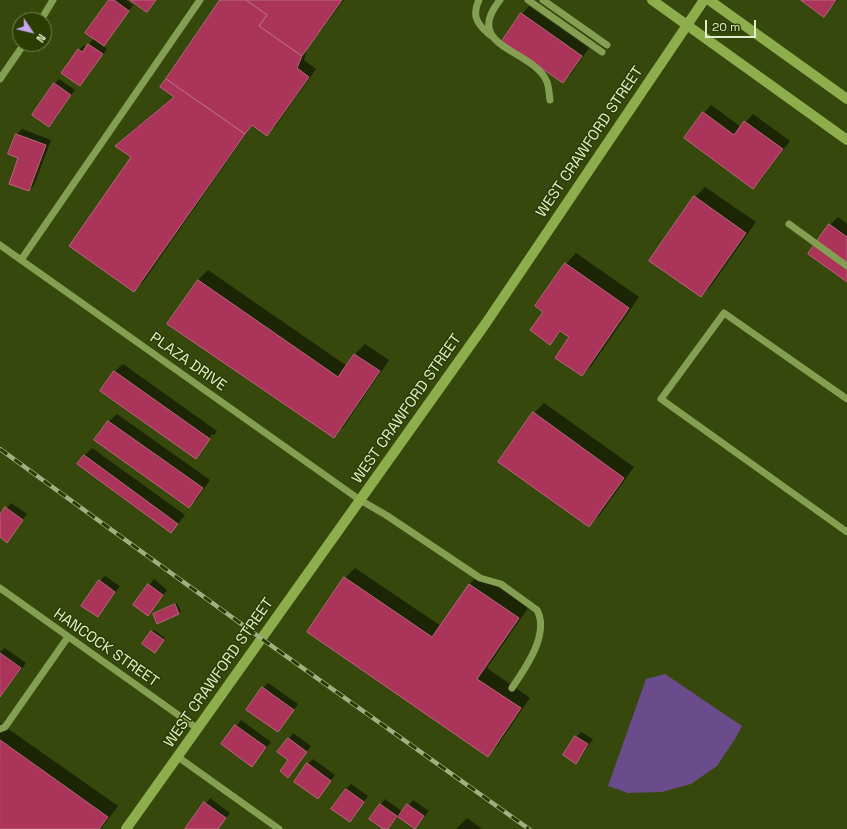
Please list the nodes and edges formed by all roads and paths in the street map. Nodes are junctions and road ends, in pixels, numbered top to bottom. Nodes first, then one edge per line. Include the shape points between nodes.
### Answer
1 (53, 0) edge
2 (200, 0) edge
3 (479, 0) edge
4 (500, 0) edge
5 (528, 0) edge
6 (543, 0) edge
7 (652, 0) edge
8 (704, 0) edge
9 (709, 0) edge
10 (46, 12) edge
11 (687, 25) junction
12 (498, 42) junction
13 (607, 45) dead end
14 (19, 52) edge
15 (602, 52) dead end
16 (0, 79) edge
17 (847, 99) edge
18 (550, 100) dead end
19 (847, 140) edge
20 (789, 224) dead end
21 (0, 245) edge
22 (21, 260) junction
23 (847, 266) edge
24 (847, 399) edge
25 (360, 500) junction
26 (847, 532) edge
27 (0, 588) edge
28 (68, 637) junction
29 (512, 688) dead end
30 (0, 729) edge
31 (198, 729) junction
32 (178, 757) junction
33 (126, 829) edge
34 (279, 829) edge

1 - 10 street
2 - 22 street
3 - 12 street via 475,7 476,19
4 - 12 street via 488,20 488,29
5 - 15 street
6 - 13 street
7 - 11 main road
8 - 11 main road, WEST CRAWFORD STREET
9 - 17 main road
11 - 19 main road
11 - 25 main road, WEST CRAWFORD STREET via 486,323
12 - 18 street via 537,68 547,81
14 - 16 street
20 - 23 street
21 - 22 street, PLAZA DRIVE
22 - 25 street, PLAZA DRIVE
24 - 26 street via 724,314 661,399
25 - 29 street, PLAZA DRIVE via 480,578 501,584 537,610 540,615 537,643 531,661
25 - 31 main road, WEST CRAWFORD STREET
27 - 28 street, HANCOCK STREET
28 - 30 street via 5,727
28 - 31 street, HANCOCK STREET
31 - 32 main road, WEST CRAWFORD STREET
32 - 33 main road, WEST CRAWFORD STREET
32 - 34 street

